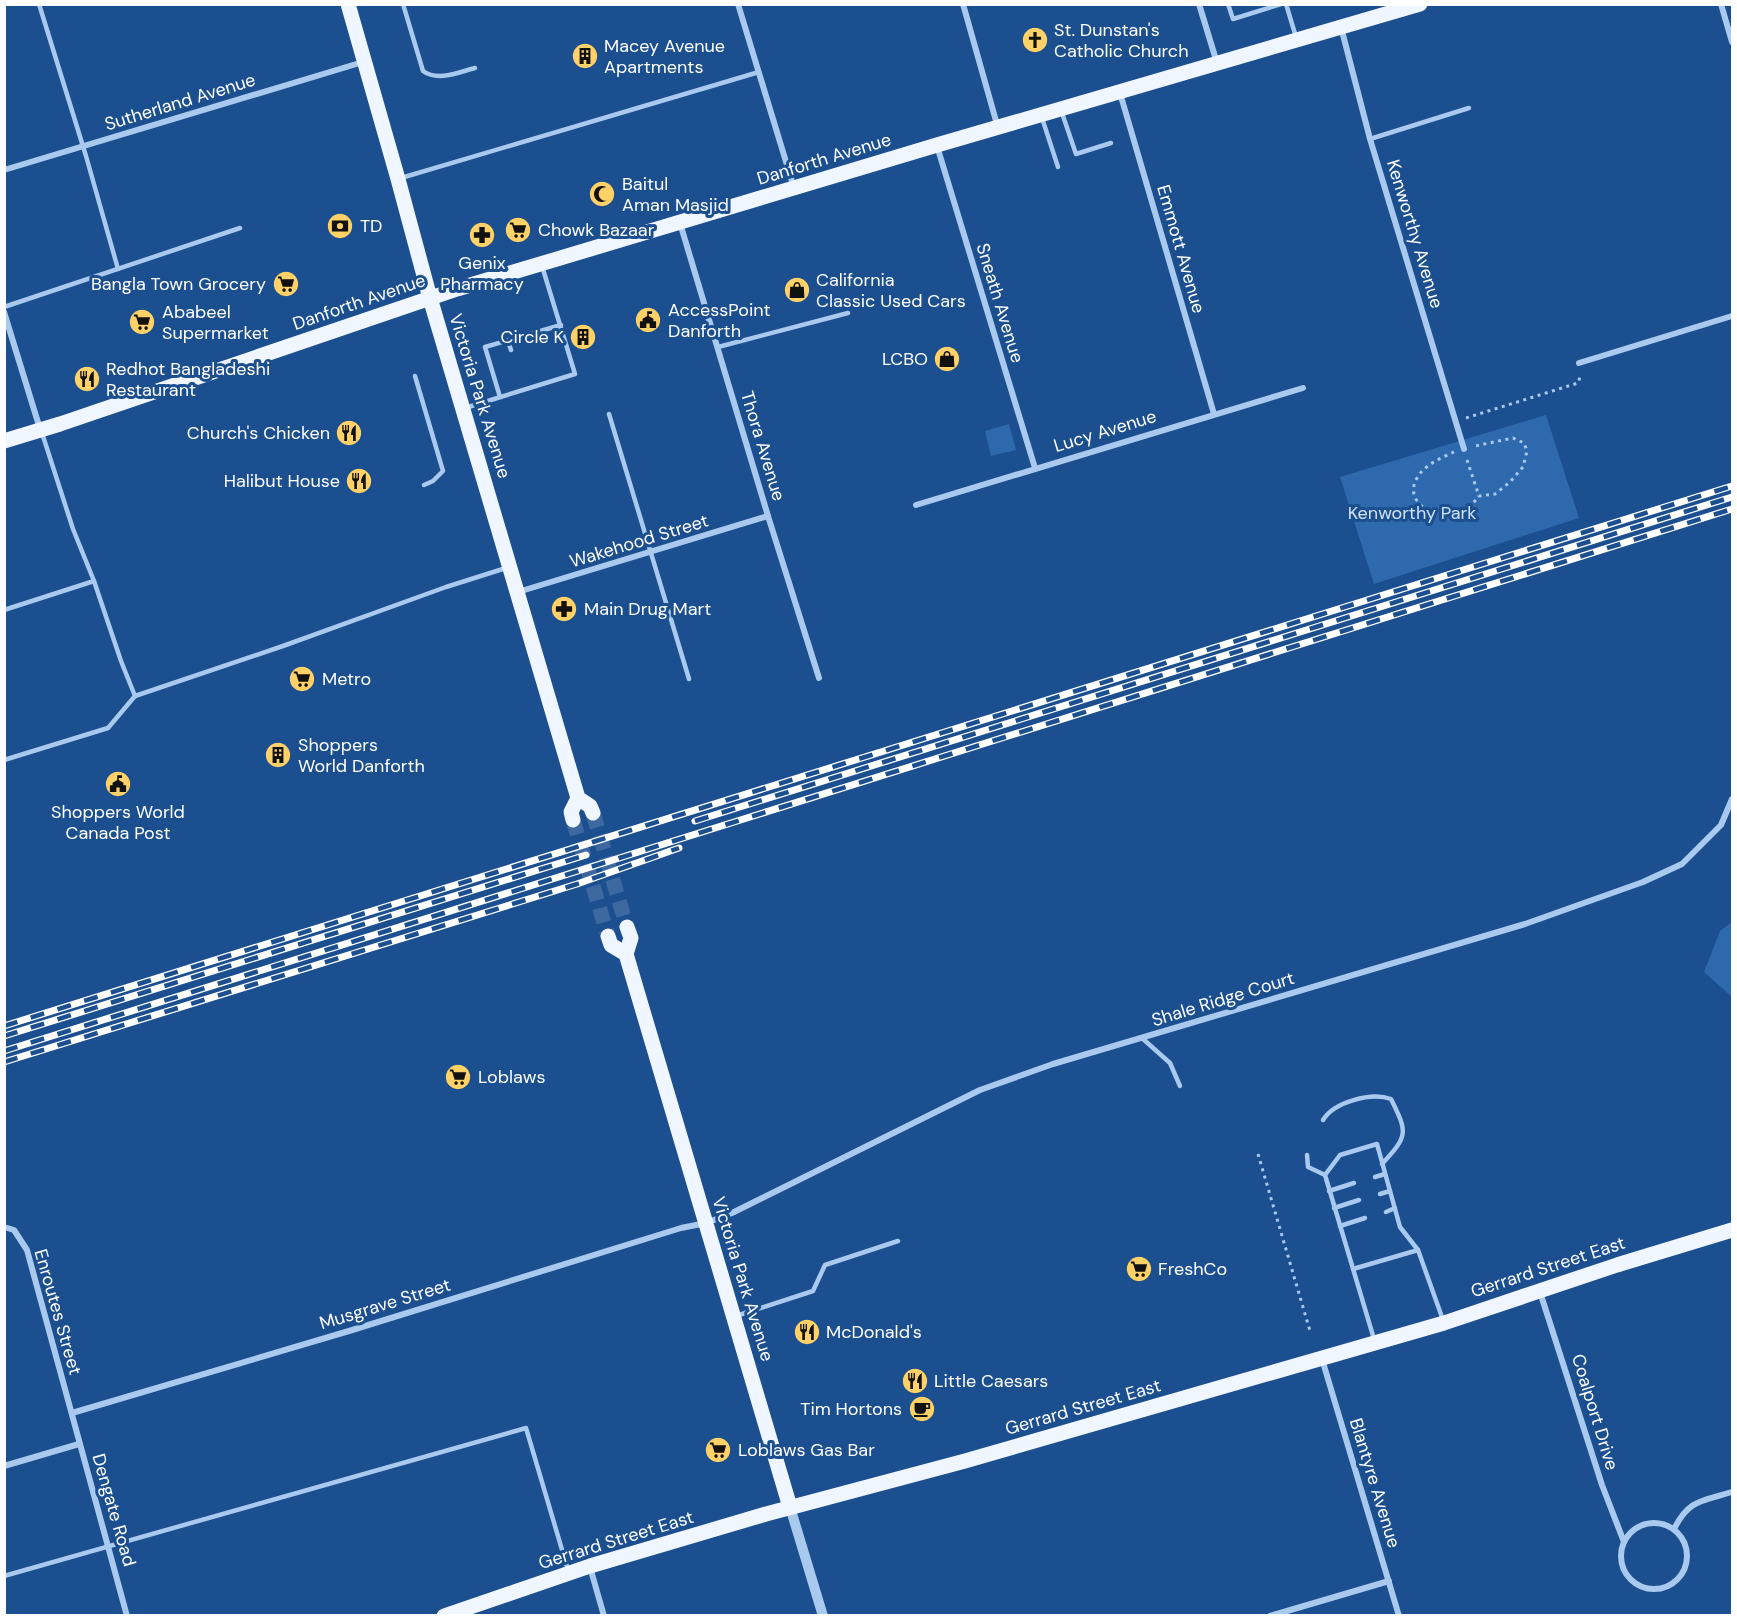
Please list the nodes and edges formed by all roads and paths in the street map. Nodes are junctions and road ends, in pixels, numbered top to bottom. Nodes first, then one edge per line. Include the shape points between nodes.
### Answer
1 (39, 4) edge
2 (348, 4) edge
3 (403, 4) edge
4 (738, 4) edge
5 (963, 4) edge
6 (1228, 4) edge
7 (1281, 4) edge
8 (1286, 4) edge
9 (1420, 4) edge
10 (1721, 4) edge
11 (1201, 5) edge
12 (1341, 27) junction
13 (1297, 40) junction
14 (1732, 42) edge
15 (364, 62) junction
16 (1217, 63) junction
17 (475, 68) dead end
18 (759, 72) junction
19 (1120, 93) junction
20 (1468, 108) dead end
21 (1062, 110) junction
22 (1041, 116) junction
23 (998, 128) junction
24 (1370, 139) junction
25 (1111, 143) dead end
26 (937, 146) junction
27 (83, 147) junction
28 (1058, 167) dead end
29 (4, 170) edge
30 (398, 179) junction
31 (794, 188) junction
32 (680, 223) junction
33 (240, 228) dead end
34 (542, 264) junction
35 (118, 269) junction
36 (430, 298) junction
37 (4, 307) edge
38 (4, 312) edge
39 (848, 313) dead end
40 (1732, 316) edge
41 (561, 325) junction
42 (535, 333) junction
43 (508, 341) junction
44 (538, 342) dead end
45 (718, 347) junction
46 (511, 350) dead end
47 (1579, 363) dead end
48 (548, 374) dead end
49 (415, 376) dead end
50 (1580, 377) dead end
51 (550, 382) junction
52 (521, 383) dead end
53 (1303, 388) dead end
54 (523, 390) junction
55 (500, 397) junction
56 (463, 409) junction
57 (609, 414) dead end
58 (1215, 414) junction
59 (1456, 421) junction
60 (41, 430) junction
61 (4, 441) edge
62 (1464, 449) junction
63 (1035, 468) junction
64 (424, 485) dead end
65 (1479, 496) junction
66 (916, 505) dead end
67 (768, 516) junction
68 (650, 553) junction
69 (510, 567) junction
70 (94, 581) junction
71 (518, 592) junction
72 (4, 610) edge
73 (819, 678) dead end
74 (689, 679) dead end
75 (135, 696) junction
76 (4, 760) edge
77 (578, 798) junction
78 (1732, 799) edge
79 (593, 813) tunnel mouth
80 (573, 820) tunnel mouth
81 (627, 927) tunnel mouth
82 (608, 936) tunnel mouth
83 (626, 954) junction
84 (1143, 1039) junction
85 (1180, 1086) dead end
86 (1323, 1120) dead end
87 (1258, 1154) dead end
88 (1307, 1155) dead end
89 (1383, 1164) junction
90 (1385, 1174) junction
91 (1325, 1175) junction
92 (1375, 1177) dead end
93 (1354, 1183) dead end
94 (1329, 1191) junction
95 (1390, 1191) junction
96 (1380, 1194) dead end
97 (1359, 1200) dead end
98 (1334, 1208) junction
99 (1395, 1209) junction
100 (1386, 1212) dead end
101 (1365, 1218) dead end
102 (706, 1223) junction
103 (1340, 1226) junction
104 (4, 1227) edge
105 (1732, 1230) edge
106 (898, 1241) dead end
107 (1418, 1250) junction
108 (1353, 1269) junction
109 (1540, 1291) junction
110 (734, 1316) junction
111 (1444, 1323) junction
112 (1310, 1331) dead end
113 (1375, 1343) junction
114 (1322, 1358) junction
115 (72, 1413) junction
116 (79, 1444) junction
117 (4, 1466) edge
118 (1732, 1492) edge
119 (790, 1507) junction
120 (1674, 1529) junction
121 (1624, 1542) junction
122 (109, 1546) junction
123 (590, 1566) junction
124 (569, 1574) junction
125 (4, 1576) edge
126 (1389, 1581) junction
127 (128, 1616) edge
128 (444, 1616) edge
129 (604, 1616) edge
130 (824, 1616) edge
131 (1269, 1616) edge
132 (1399, 1616) edge

1 - 27 lane
2 - 15 main road, Victoria Park Avenue
3 - 17 lane via 423,71 442,76
4 - 18 street
5 - 23 street
6 - 7 lane via 1233,19
8 - 13 lane
9 - 12 main road, Danforth Avenue
10 - 14 street
11 - 16 street
12 - 13 main road, Danforth Avenue
12 - 24 street, Kenworthy Avenue
13 - 16 main road, Danforth Avenue
15 - 27 street, Sutherland Avenue
15 - 30 main road, Victoria Park Avenue
16 - 19 main road, Danforth Avenue
18 - 30 lane
18 - 31 street
19 - 21 main road, Danforth Avenue
19 - 58 street, Emmott Avenue
20 - 24 lane
21 - 22 main road, Danforth Avenue
21 - 25 lane via 1076,154
22 - 23 main road, Danforth Avenue
22 - 28 lane
23 - 26 main road, Danforth Avenue
24 - 59 street, Kenworthy Avenue
26 - 31 main road, Danforth Avenue
26 - 63 street, Sneath Avenue
27 - 29 street, Sutherland Avenue
27 - 35 lane
30 - 36 main road, Victoria Park Avenue
31 - 32 main road, Danforth Avenue
32 - 34 main road, Danforth Avenue
32 - 45 street, Thora Avenue
33 - 35 lane
34 - 36 main road, Danforth Avenue
34 - 41 lane
35 - 37 lane
36 - 56 main road, Victoria Park Avenue
36 - 60 main road, Danforth Avenue
38 - 60 street
39 - 45 lane
40 - 47 street
41 - 42 lane
41 - 51 lane via 575,374
42 - 43 lane
42 - 44 lane
43 - 46 lane
43 - 55 lane via 486,347
45 - 67 street, Thora Avenue
48 - 51 lane
49 - 64 lane via 443,471
50 - 59 path via 1578,383
51 - 54 lane
52 - 54 lane
53 - 58 street, Lucy Avenue
54 - 55 lane
55 - 56 lane
56 - 69 main road, Victoria Park Avenue
57 - 68 lane
58 - 63 street, Lucy Avenue
59 - 62 street, Kenworthy Avenue
60 - 61 main road, Danforth Avenue
60 - 70 lane
62 - 65 path
62 - 65 path via 1513,438 1524,443 1527,451 1523,467 1510,482 1496,494
62 - 65 path via 1433,462 1417,477 1413,490 1417,502 1434,513 1454,515 1466,511
63 - 66 street, Lucy Avenue
67 - 68 street, Wakehood Street
67 - 73 street, Thora Avenue
68 - 71 street, Wakehood Street
68 - 74 lane
69 - 71 main road, Victoria Park Avenue
69 - 75 lane
70 - 72 lane
70 - 75 lane
71 - 77 main road, Victoria Park Avenue
75 - 76 lane via 108,728
77 - 79 main road, Victoria Park Avenue
77 - 80 main road, Victoria Park Avenue via 570,812
78 - 84 street, Shale Ridge Court via 1721,825 1682,864 1643,882 1524,924
81 - 83 main road, Victoria Park Avenue via 631,938
82 - 83 main road, Victoria Park Avenue via 611,945
83 - 102 main road, Victoria Park Avenue
84 - 85 lane via 1170,1063
84 - 102 street, Shale Ridge Court via 1053,1064 980,1090
86 - 89 lane via 1342,1105 1382,1096 1391,1099 1404,1135
87 - 112 path
88 - 91 lane via 1308,1167
89 - 90 lane
89 - 91 lane via 1377,1144 1341,1155
90 - 92 lane
90 - 95 lane
91 - 94 lane
93 - 94 lane
94 - 98 lane
95 - 96 lane
95 - 99 lane
97 - 98 lane
98 - 103 lane
99 - 100 lane
99 - 107 lane via 1400,1227
101 - 103 lane
102 - 110 main road, Victoria Park Avenue
102 - 115 street, Musgrave Street
103 - 108 lane
104 - 115 street, Enroutes Street via 14,1230 27,1250
105 - 109 main road, Gerrard Street East
106 - 110 lane via 825,1265 813,1291
107 - 108 lane
107 - 111 lane
108 - 113 lane
109 - 111 main road, Gerrard Street East
109 - 121 street, Coalport Drive
110 - 119 main road, Victoria Park Avenue
111 - 113 main road, Gerrard Street East
113 - 114 main road, Gerrard Street East
114 - 119 main road, Gerrard Street East
114 - 126 street, Blantyre Avenue
115 - 116 street, Dengate Road
116 - 117 street
116 - 122 street, Dengate Road
118 - 120 street via 1690,1505
119 - 123 main road, Gerrard Street East
119 - 130 street, Victoria Park Avenue
120 - 121 street via 1652,1523 1631,1532
120 - 121 street, Coalport Drive via 1686,1546 1688,1557 1680,1577 1663,1588 1641,1587 1632,1581 1622,1562
122 - 124 lane via 526,1428
122 - 125 lane
122 - 127 street, Dengate Road
123 - 124 main road, Gerrard Street East
123 - 129 street
124 - 128 main road, Gerrard Street East
126 - 131 street
126 - 132 street, Blantyre Avenue

